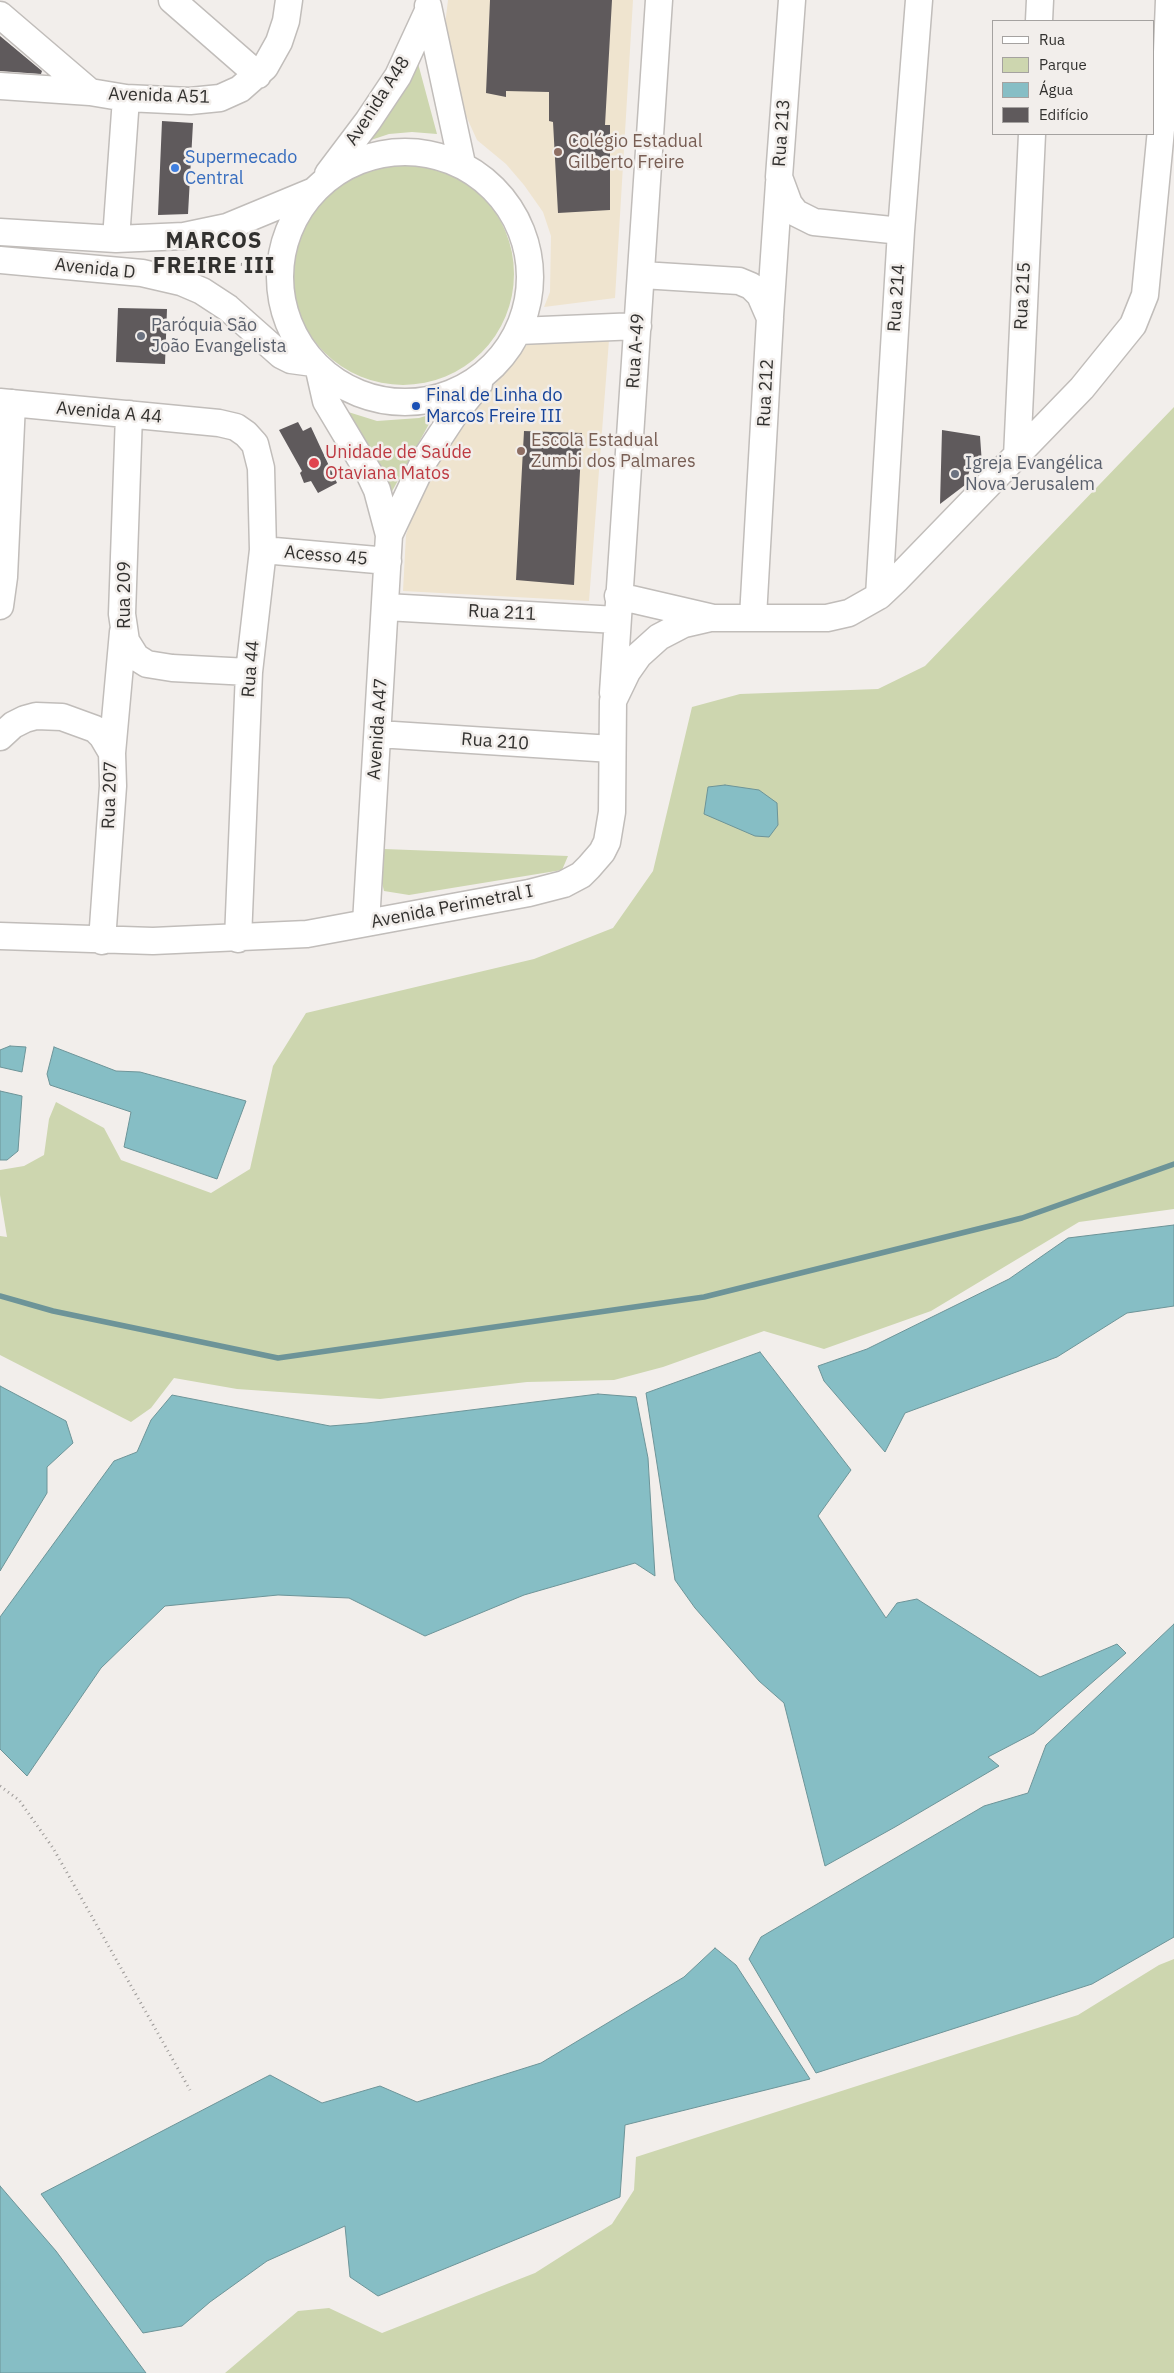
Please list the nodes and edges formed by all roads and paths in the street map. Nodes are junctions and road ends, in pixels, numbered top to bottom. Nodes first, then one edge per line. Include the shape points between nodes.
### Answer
1 (172, 0) edge
2 (289, 0) edge
3 (659, 0) edge
4 (792, 0) edge
5 (920, 0) edge
6 (1040, 0) edge
7 (1169, 0) edge
8 (428, 5) edge
9 (0, 15) edge
10 (1039, 20) edge
11 (258, 75) junction
12 (0, 86) edge
13 (90, 92) junction
14 (126, 98) junction
15 (1032, 135) edge
16 (462, 164) junction
17 (779, 177) junction
18 (317, 188) junction
19 (902, 231) junction
20 (0, 232) edge
21 (116, 239) junction
22 (0, 260) edge
23 (642, 276) junction
24 (770, 318) junction
25 (638, 326) junction
26 (518, 331) junction
27 (494, 365) junction
28 (316, 366) junction
29 (6, 403) edge
30 (129, 414) junction
31 (219, 423) joint
32 (1017, 458) junction
33 (389, 535) junction
34 (263, 550) junction
35 (388, 561) junction
36 (879, 596) junction
37 (0, 606) edge
38 (386, 607) junction
39 (618, 608) junction
40 (753, 616) junction
41 (713, 618) junction
42 (124, 632) junction
43 (250, 672) junction
44 (613, 701) junction
45 (378, 734) junction
46 (0, 737) edge
47 (612, 749) junction
48 (112, 753) junction
49 (366, 924) junction
50 (0, 936) edge
51 (238, 939) junction
52 (102, 941) junction
53 (0, 1786) edge
54 (190, 2090) dead end

1 - 11 street
2 - 11 street, Avenida A51 via 286,21 275,51
3 - 23 street, Rua A-49
4 - 17 street, Rua 213
5 - 19 street, Rua 214
6 - 10 street
7 - 32 street, Avenida Perimetral I via 1165,87 1145,295 1133,325 1118,346
8 - 16 street, Avenida A48
8 - 18 street, Avenida A48 via 408,56 387,94
9 - 13 street
11 - 14 street, Avenida A51 via 232,94 208,101
12 - 13 street, Avenida A51
13 - 14 street, Avenida A51
14 - 21 street
15 - 32 street, Rua 215
16 - 18 street via 421,153 387,152 340,170
16 - 26 street via 491,184 503,197 527,244 530,288
17 - 19 street, Rua 213 via 789,204 804,218 827,224
17 - 24 street
18 - 21 street, Avenida D via 258,215 204,233 162,239
18 - 28 street, Avenida A48 via 289,230 279,277 288,323
19 - 36 street, Rua 214
20 - 21 street, Avenida D
22 - 28 street, Avenida D via 142,273 181,282 221,303 281,355
23 - 24 street, Rua 212 via 739,281 760,295
23 - 25 street, Rua A-49
24 - 40 street, Rua 212
25 - 26 street
25 - 39 street, Rua A-49
26 - 27 street
27 - 28 street via 454,392 408,402 384,401 360,394 338,384
27 - 33 street, Avenida A47 via 438,438
28 - 33 street, Avenida A47 via 326,401 369,473
29 - 30 street, Avenida A 44
29 - 37 street via 4,577
30 - 31 street, Avenida A 44
30 - 42 street, Rua 209
31 - 34 street, Rua 44 via 236,427 246,434 259,454
32 - 36 street, Avenida Perimetral I
33 - 35 street, Avenida A47
34 - 35 street, Acesso 45
34 - 43 street, Rua 44
35 - 38 street, Avenida A47
36 - 40 street, Avenida Perimetral I via 859,609 838,616
38 - 39 street, Rua 211
38 - 45 street, Avenida A47
39 - 41 street, Avenida Perimetral I
39 - 44 street, Rua A-49
40 - 41 street, Avenida Perimetral I
41 - 44 street, Avenida Perimetral I via 676,627 652,642 627,672
42 - 43 street, Rua 209 via 131,651 147,664
42 - 48 street
43 - 51 street, Rua 44
44 - 47 street, Avenida Perimetral I
45 - 47 street, Rua 210
45 - 49 street, Avenida A47
46 - 48 street, Rua 207 via 25,719 62,717 95,730
47 - 49 street, Avenida Perimetral I via 610,832 602,852 581,875 564,884 529,893
48 - 52 street, Rua 207 via 113,786
49 - 51 street, Avenida Perimetral I via 307,934
50 - 52 street, Avenida Perimetral I
51 - 52 street, Avenida Perimetral I
53 - 54 path via 19,1800 53,1848

